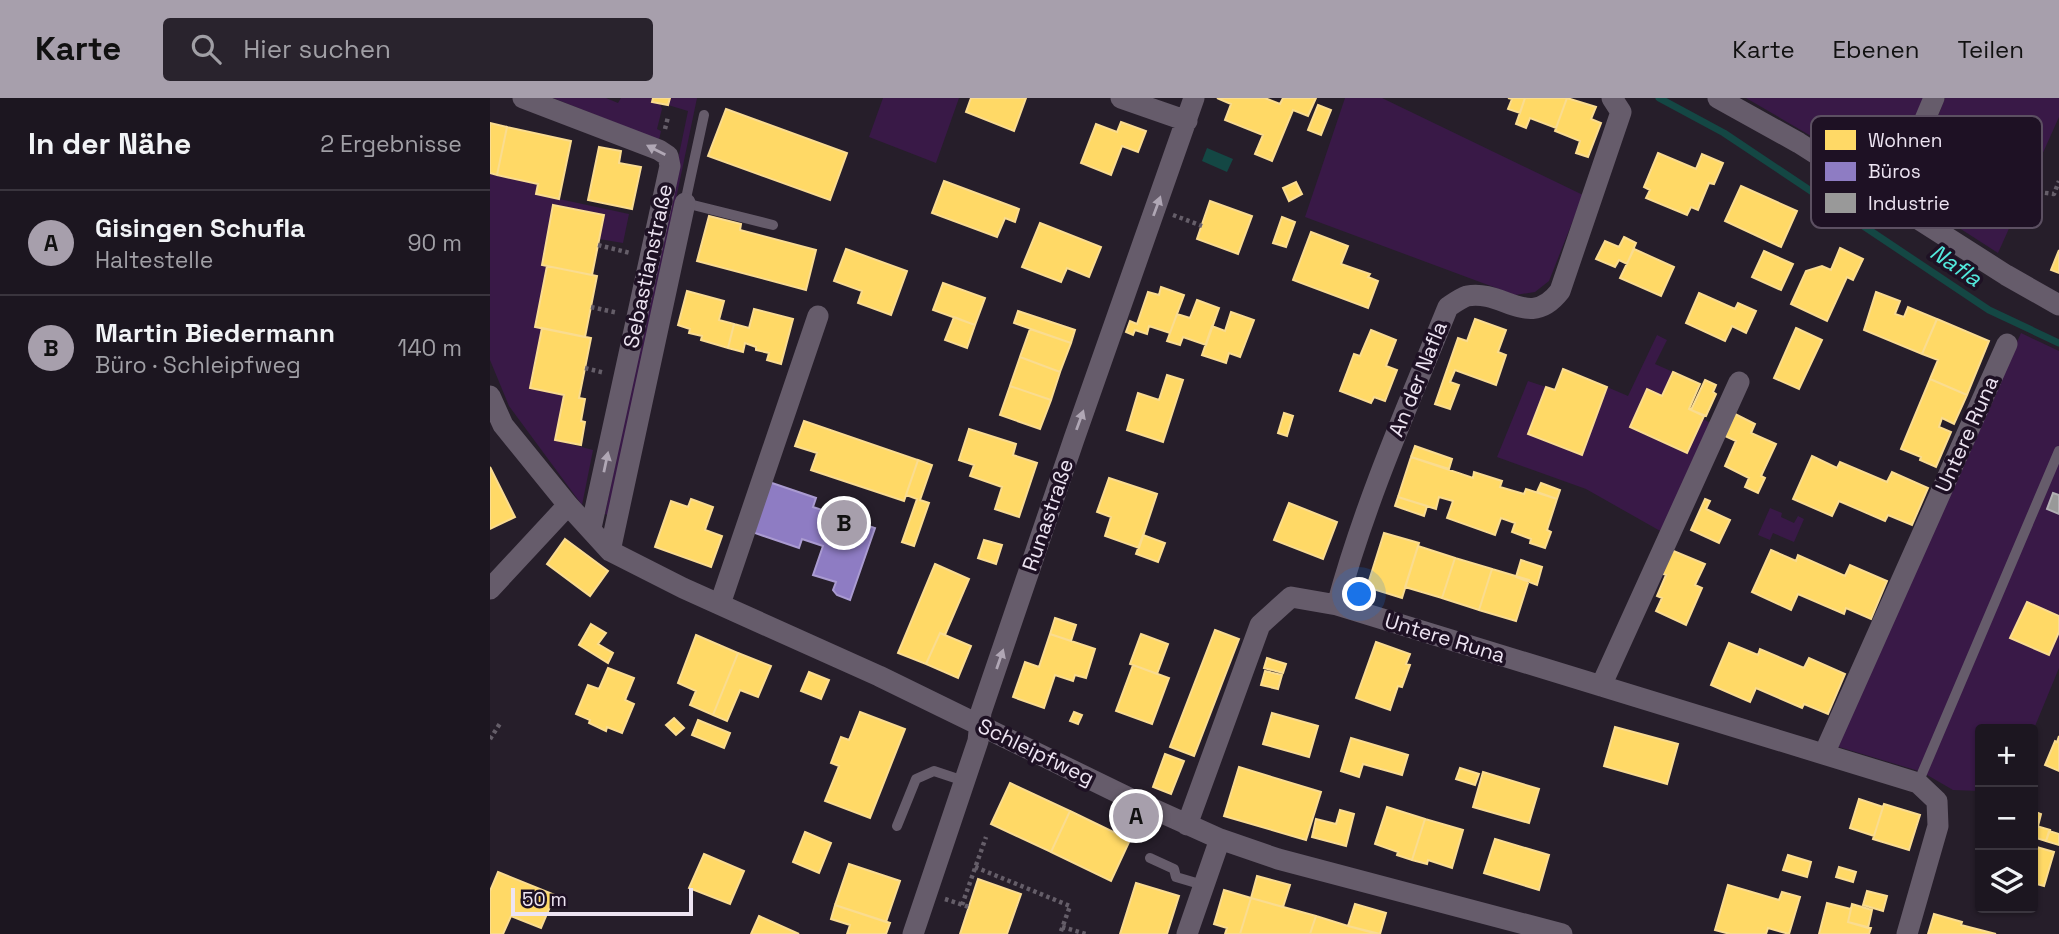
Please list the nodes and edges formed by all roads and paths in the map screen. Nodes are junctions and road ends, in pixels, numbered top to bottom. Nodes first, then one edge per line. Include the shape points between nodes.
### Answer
1 (523, 98) edge
2 (1121, 98) edge
3 (1194, 98) edge
4 (1612, 98) edge
5 (1718, 98) edge
6 (1934, 98) edge
7 (704, 115) dead end
8 (1926, 116) edge
9 (1187, 121) junction
10 (1811, 150) edge
11 (2059, 181) edge
12 (2042, 192) edge
13 (685, 203) junction
14 (1164, 212) dead end
15 (773, 225) dead end
16 (1202, 226) dead end
17 (1934, 228) edge
18 (598, 245) dead end
19 (638, 255) dead end
20 (2059, 305) edge
21 (591, 307) dead end
22 (625, 315) dead end
23 (818, 316) dead end
24 (2007, 345) dead end
25 (585, 368) dead end
26 (613, 374) dead end
27 (1739, 382) dead end
28 (490, 396) edge
29 (2059, 451) edge
30 (568, 505) junction
31 (591, 528) junction
32 (610, 551) junction
33 (490, 589) edge
34 (720, 604) junction
35 (1337, 605) junction
36 (1601, 686) junction
37 (501, 722) dead end
38 (980, 724) junction
39 (490, 739) edge
40 (1824, 754) junction
41 (964, 781) junction
42 (1918, 783) junction
43 (1187, 825) junction
44 (897, 826) dead end
45 (986, 836) dead end
46 (1220, 839) junction
47 (1150, 858) dead end
48 (975, 867) junction
49 (1203, 885) junction
50 (938, 896) dead end
51 (962, 905) junction
52 (969, 907) dead end
53 (1062, 927) junction
54 (913, 934) edge
55 (1060, 934) edge
56 (1086, 934) edge
57 (1187, 934) edge
58 (1562, 934) edge
59 (1907, 934) edge

31 -> 1 street, Sebastianstraße via 670,166 668,156 659,150
2 - 9 street
3 - 9 street, Runastraße
4 - 35 street, An der Nafla via 1621,112 1560,291 1550,303 1532,310 1484,296 1466,296 1448,307 1374,489
5 - 10 street
6 - 8 street
7 - 13 lane
38 -> 9 street, Runastraße via 1074,439
11 - 12 path via 2054,194
13 - 15 lane
13 - 32 street
14 - 16 path
17 - 20 street
18 - 19 path
21 - 22 path
23 - 34 street
24 - 40 street, Untere Runa
25 - 26 path
27 - 36 street
28 - 30 street via 503,425
29 - 42 lane
30 - 31 street, Schleipfweg
30 - 33 street
31 - 32 street, Schleipfweg
32 - 34 street, Schleipfweg
34 - 38 street, Schleipfweg
35 - 36 street, Untere Runa
35 - 43 street, Untere Runa via 1291,597 1260,625
36 - 40 street, Untere Runa
37 - 39 path
38 - 41 street, Runastraße
38 - 43 street, Schleipfweg
40 - 42 street, Untere Runa
41 - 44 lane via 934,771 916,779
41 - 54 street, Runastraße
42 - 59 street via 1937,801 1938,827
43 - 46 street, Schleipfweg
45 - 48 path
46 - 49 street
46 - 58 street, Schleipfweg via 1278,859
47 - 49 lane via 1174,869 1176,877
48 - 51 path
48 - 53 path via 1070,906
49 - 57 street
50 - 51 path
51 - 52 path
53 - 55 path
53 - 56 path

